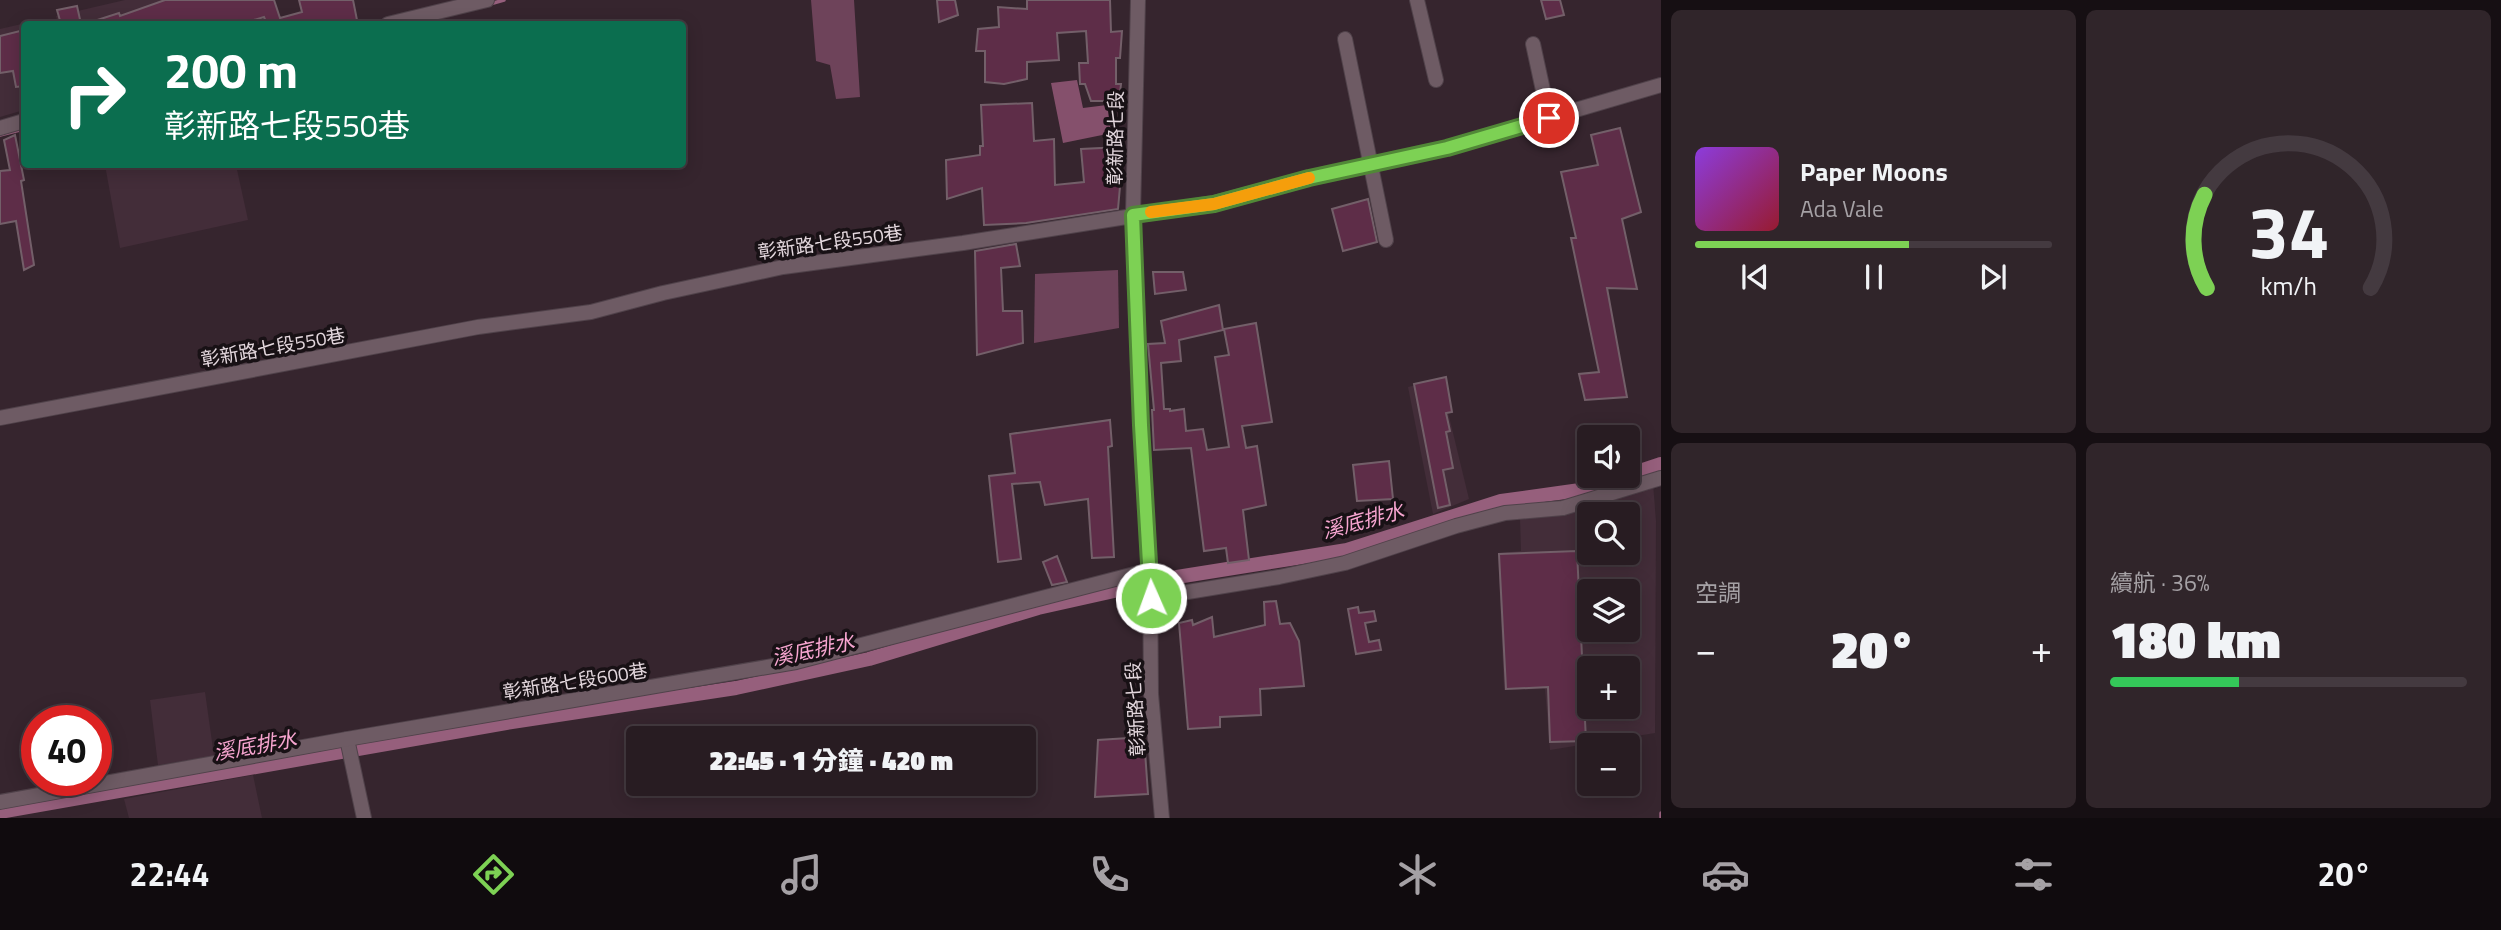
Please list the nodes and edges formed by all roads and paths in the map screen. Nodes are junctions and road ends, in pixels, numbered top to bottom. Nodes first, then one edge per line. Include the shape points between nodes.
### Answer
1 (487, 0) edge
2 (1138, 0) edge
3 (1418, 0) edge
4 (400, 21) edge
5 (1345, 39) dead end
6 (1533, 44) dead end
7 (1436, 80) dead end
8 (1661, 85) edge
9 (1549, 118) junction
10 (21, 122) edge
11 (0, 128) edge
12 (1372, 164) junction
13 (1133, 215) junction
14 (1386, 240) dead end
15 (0, 418) edge
16 (1661, 478) edge
17 (1150, 570) junction
18 (1151, 598) junction
19 (347, 738) junction
20 (0, 802) edge
21 (364, 818) edge
22 (1162, 818) edge

1 - 4 street
2 - 13 street, 彰新路七段
3 - 7 street
5 - 12 street
6 - 9 street
8 - 9 street, 彰新路七段550巷
9 - 12 street, 彰新路七段550巷
10 - 11 street
12 - 13 street, 彰新路七段550巷 via 1214,204
12 - 14 street
13 - 15 street, 彰新路七段550巷 via 783,267 591,312 478,327
13 - 17 street, 彰新路七段
16 - 18 street via 1563,508 1469,522 1345,563
17 - 18 street, 彰新路七段
17 - 19 street, 彰新路七段600巷 via 796,662
18 - 22 street, 彰新路七段 via 1151,694
19 - 20 street, 彰新路七段600巷
19 - 21 street

